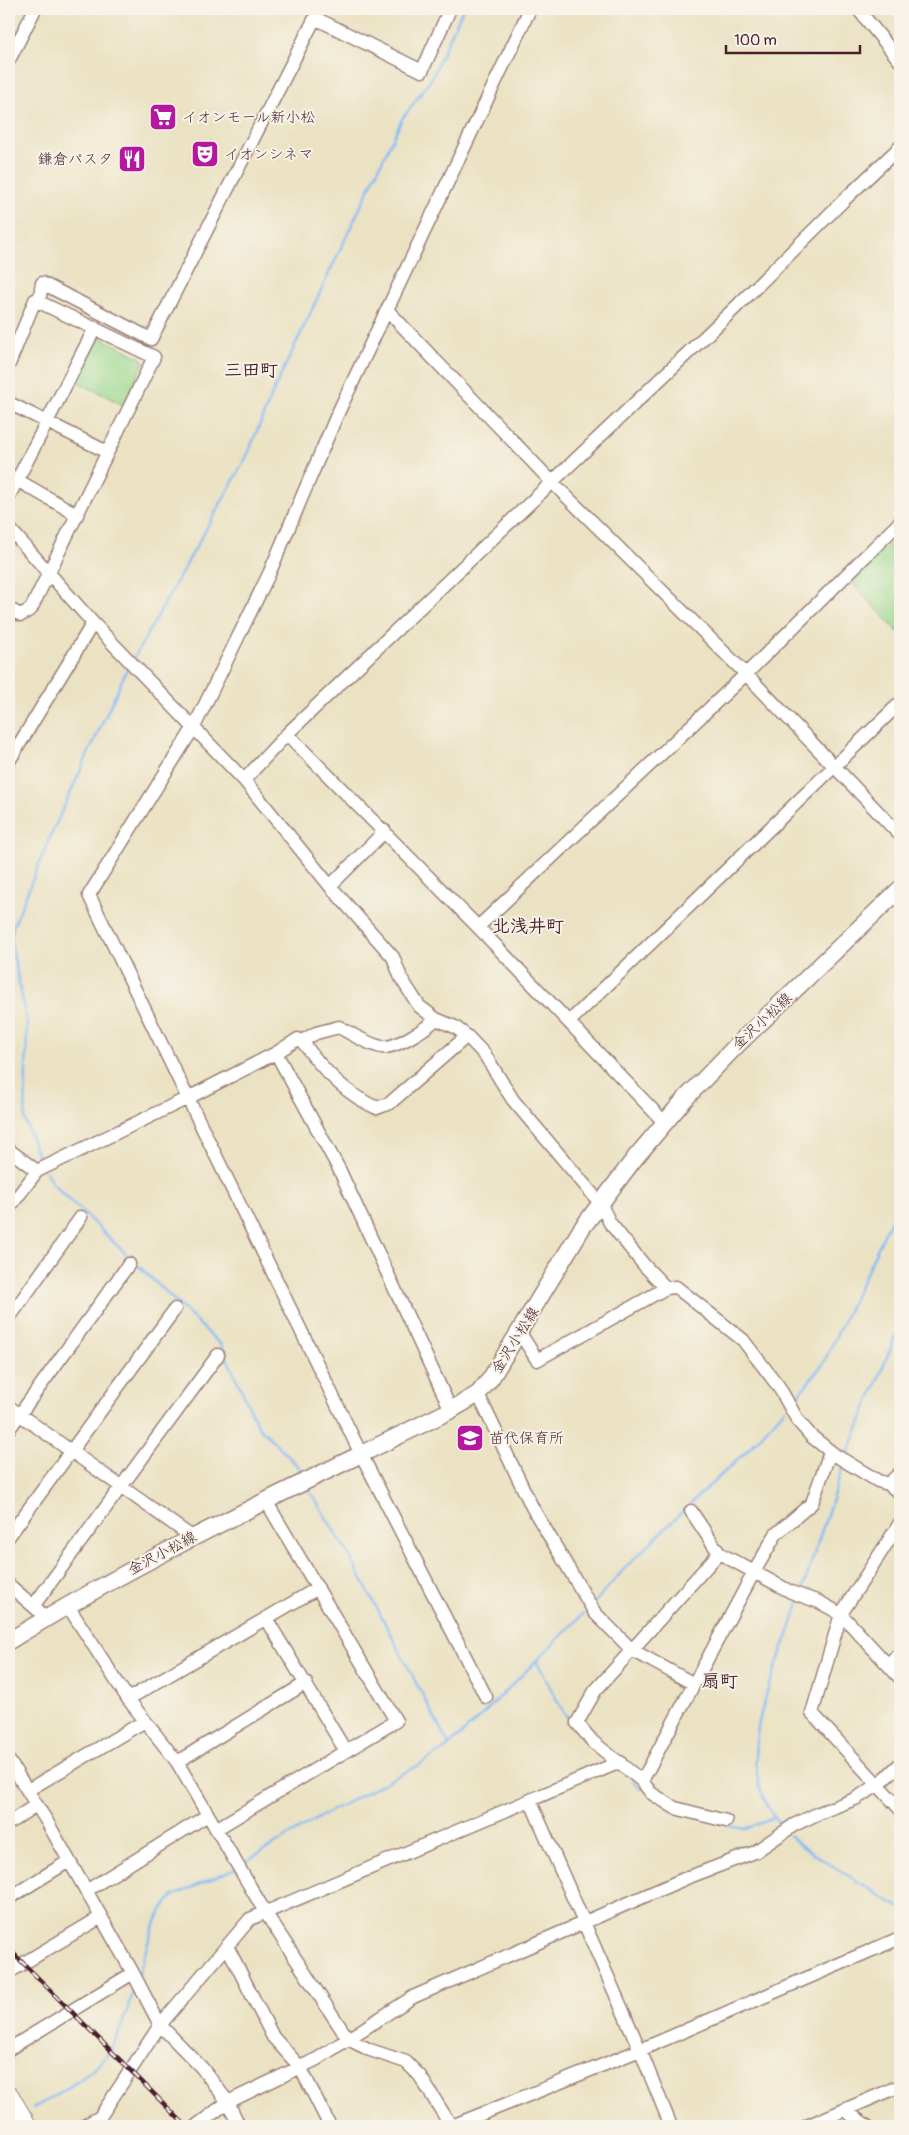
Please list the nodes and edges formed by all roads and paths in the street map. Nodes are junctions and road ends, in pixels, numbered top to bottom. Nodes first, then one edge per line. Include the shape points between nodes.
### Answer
1 (35, 9) edge
2 (450, 9) edge
3 (530, 9) edge
4 (858, 9) edge
5 (9, 60) edge
6 (900, 61) edge
7 (900, 148) edge
8 (39, 302) junction
9 (387, 310) junction
10 (95, 328) junction
11 (9, 364) edge
12 (9, 403) edge
13 (47, 424) junction
14 (107, 452) junction
15 (17, 480) junction
16 (552, 482) junction
17 (9, 496) edge
18 (76, 514) junction
19 (900, 522) edge
20 (9, 528) edge
21 (47, 573) junction
22 (9, 609) edge
23 (94, 623) junction
24 (746, 674) junction
25 (900, 703) edge
26 (194, 727) junction
27 (287, 734) junction
28 (9, 761) edge
29 (835, 766) junction
30 (244, 780) junction
31 (385, 831) junction
32 (900, 835) edge
33 (330, 886) junction
34 (900, 889) edge
35 (478, 927) junction
36 (436, 1019) junction
37 (569, 1022) junction
38 (468, 1036) junction
39 (302, 1041) junction
40 (276, 1053) junction
41 (188, 1098) junction
42 (665, 1123) junction
43 (9, 1150) edge
44 (37, 1171) junction
45 (600, 1203) junction
46 (9, 1208) edge
47 (80, 1217) dead end
48 (129, 1264) dead end
49 (666, 1288) junction
50 (175, 1309) dead end
51 (9, 1318) edge
52 (520, 1333) junction
53 (218, 1355) dead end
54 (478, 1394) junction
55 (451, 1410) junction
56 (14, 1411) edge
57 (9, 1429) edge
58 (71, 1451) junction
59 (362, 1454) junction
60 (832, 1454) junction
61 (900, 1473) edge
62 (883, 1482) junction
63 (121, 1487) junction
64 (900, 1493) edge
65 (266, 1501) junction
66 (692, 1511) dead end
67 (900, 1523) edge
68 (9, 1536) edge
69 (192, 1537) junction
70 (718, 1553) junction
71 (754, 1572) junction
72 (9, 1585) edge
73 (318, 1588) junction
74 (34, 1605) junction
75 (68, 1606) junction
76 (841, 1614) junction
77 (46, 1618) junction
78 (266, 1618) junction
79 (9, 1641) edge
80 (632, 1650) junction
81 (900, 1653) edge
82 (888, 1664) junction
83 (900, 1678) edge
84 (306, 1684) junction
85 (694, 1684) junction
86 (486, 1697) dead end
87 (128, 1699) junction
88 (144, 1721) junction
89 (345, 1750) junction
90 (9, 1761) edge
91 (178, 1762) junction
92 (620, 1762) junction
93 (900, 1764) edge
94 (642, 1782) junction
95 (878, 1785) junction
96 (28, 1790) junction
97 (530, 1800) junction
98 (36, 1805) junction
99 (900, 1809) edge
100 (208, 1815) junction
101 (726, 1821) dead end
102 (9, 1823) edge
103 (216, 1829) junction
104 (69, 1861) junction
105 (86, 1891) junction
106 (9, 1898) edge
107 (265, 1912) junction
108 (101, 1917) junction
109 (584, 1922) junction
110 (900, 1938) edge
111 (227, 1946) junction
112 (9, 1972) edge
113 (134, 1973) junction
114 (160, 2025) junction
115 (348, 2039) junction
116 (9, 2049) edge
117 (640, 2050) junction
118 (300, 2067) junction
119 (900, 2086) edge
120 (9, 2096) edge
121 (228, 2102) junction
122 (844, 2110) junction
123 (27, 2126) edge
124 (84, 2126) edge
125 (196, 2126) edge
126 (240, 2126) edge
127 (330, 2126) edge
128 (452, 2126) edge
129 (670, 2126) edge
130 (807, 2126) edge
131 (867, 2126) edge

1 - 5 street
2 - 8 street via 422,71 315,18 151,339 42,283
3 - 9 street
4 - 6 street
7 - 16 street
8 - 10 street
8 - 11 street via 35,300
9 - 16 street
9 - 26 street via 337,415 269,574
10 - 13 street
10 - 14 street via 154,357
12 - 13 street
13 - 14 street
13 - 15 street
14 - 18 street
15 - 17 street
15 - 18 street
16 - 24 street
16 - 27 street
18 - 21 street
19 - 24 street
20 - 21 street
21 - 22 street via 31,609 21,615
21 - 23 street
23 - 26 street
23 - 28 street
24 - 29 street
24 - 35 street
25 - 29 street
26 - 30 street
26 - 41 street via 88,895
27 - 30 street
27 - 31 street
29 - 32 street
29 - 37 street
30 - 33 street
31 - 33 street
31 - 35 street
33 - 36 street via 393,957 400,978 419,1006
34 - 42 main road, 金沢小松線 via 737,1045
35 - 37 street
36 - 38 street
36 - 39 street via 430,1026 398,1044 383,1048 340,1027 316,1033
37 - 42 street
38 - 39 street via 390,1103 377,1108 361,1101 346,1088
38 - 45 street via 485,1055 513,1100
39 - 40 street via 298,1039
40 - 41 street
40 - 55 street via 338,1169
41 - 44 street
41 - 59 street
42 - 45 main road, 金沢小松線
43 - 44 street
44 - 46 street
45 - 49 street via 610,1223
45 - 52 main road, 金沢小松線
47 - 51 street
48 - 56 street
49 - 52 street via 537,1360
49 - 60 street via 676,1287 743,1340 811,1436
50 - 58 street
52 - 54 main road, 金沢小松線
53 - 63 street
54 - 55 main road, 金沢小松線
54 - 80 street via 532,1507 586,1600
55 - 59 main road, 金沢小松線
56 - 57 street
56 - 58 street
58 - 63 street
58 - 68 street
59 - 65 main road, 金沢小松線
59 - 86 street
60 - 62 street
60 - 71 street via 812,1503 776,1534
61 - 62 street
62 - 64 street
63 - 69 street
63 - 74 street
65 - 69 main road, 金沢小松線
65 - 73 street
66 - 70 street
67 - 76 street
69 - 75 main road, 金沢小松線
70 - 71 street
70 - 80 street
71 - 76 street
71 - 85 street
72 - 74 street
73 - 78 street
73 - 89 street via 396,1721
74 - 77 street
75 - 77 main road, 金沢小松線
75 - 87 street
76 - 82 street
76 - 95 street via 812,1713
77 - 79 main road, 金沢小松線
78 - 84 street
78 - 87 street
80 - 85 street
80 - 92 street via 595,1691 577,1723 593,1742
81 - 82 street
82 - 83 street
84 - 89 street
84 - 91 street
85 - 94 street
87 - 88 street
88 - 91 street
88 - 96 street
89 - 103 street
90 - 96 street
91 - 100 street
92 - 94 street
92 - 97 street
93 - 95 street
94 - 101 street via 651,1793 675,1808
95 - 99 street
95 - 109 street via 794,1826 755,1852
96 - 98 street
97 - 107 street
97 - 109 street
98 - 102 street
98 - 104 street
100 - 103 street
100 - 105 street
103 - 107 street
104 - 105 street
104 - 106 street
105 - 108 street
107 - 111 street via 250,1919
107 - 115 street
108 - 112 street
108 - 113 street
109 - 115 street via 412,1997
109 - 117 street
110 - 117 street
111 - 114 street
111 - 118 street via 274,2037
113 - 114 street
113 - 116 street
114 - 121 street via 202,2068
114 - 124 street via 100,2116
115 - 118 street
115 - 128 street via 406,2062 420,2076
117 - 128 street
117 - 129 street
118 - 121 street
118 - 127 street
119 - 122 street
120 - 123 highway
121 - 125 street
121 - 126 street
122 - 130 street
122 - 131 street

